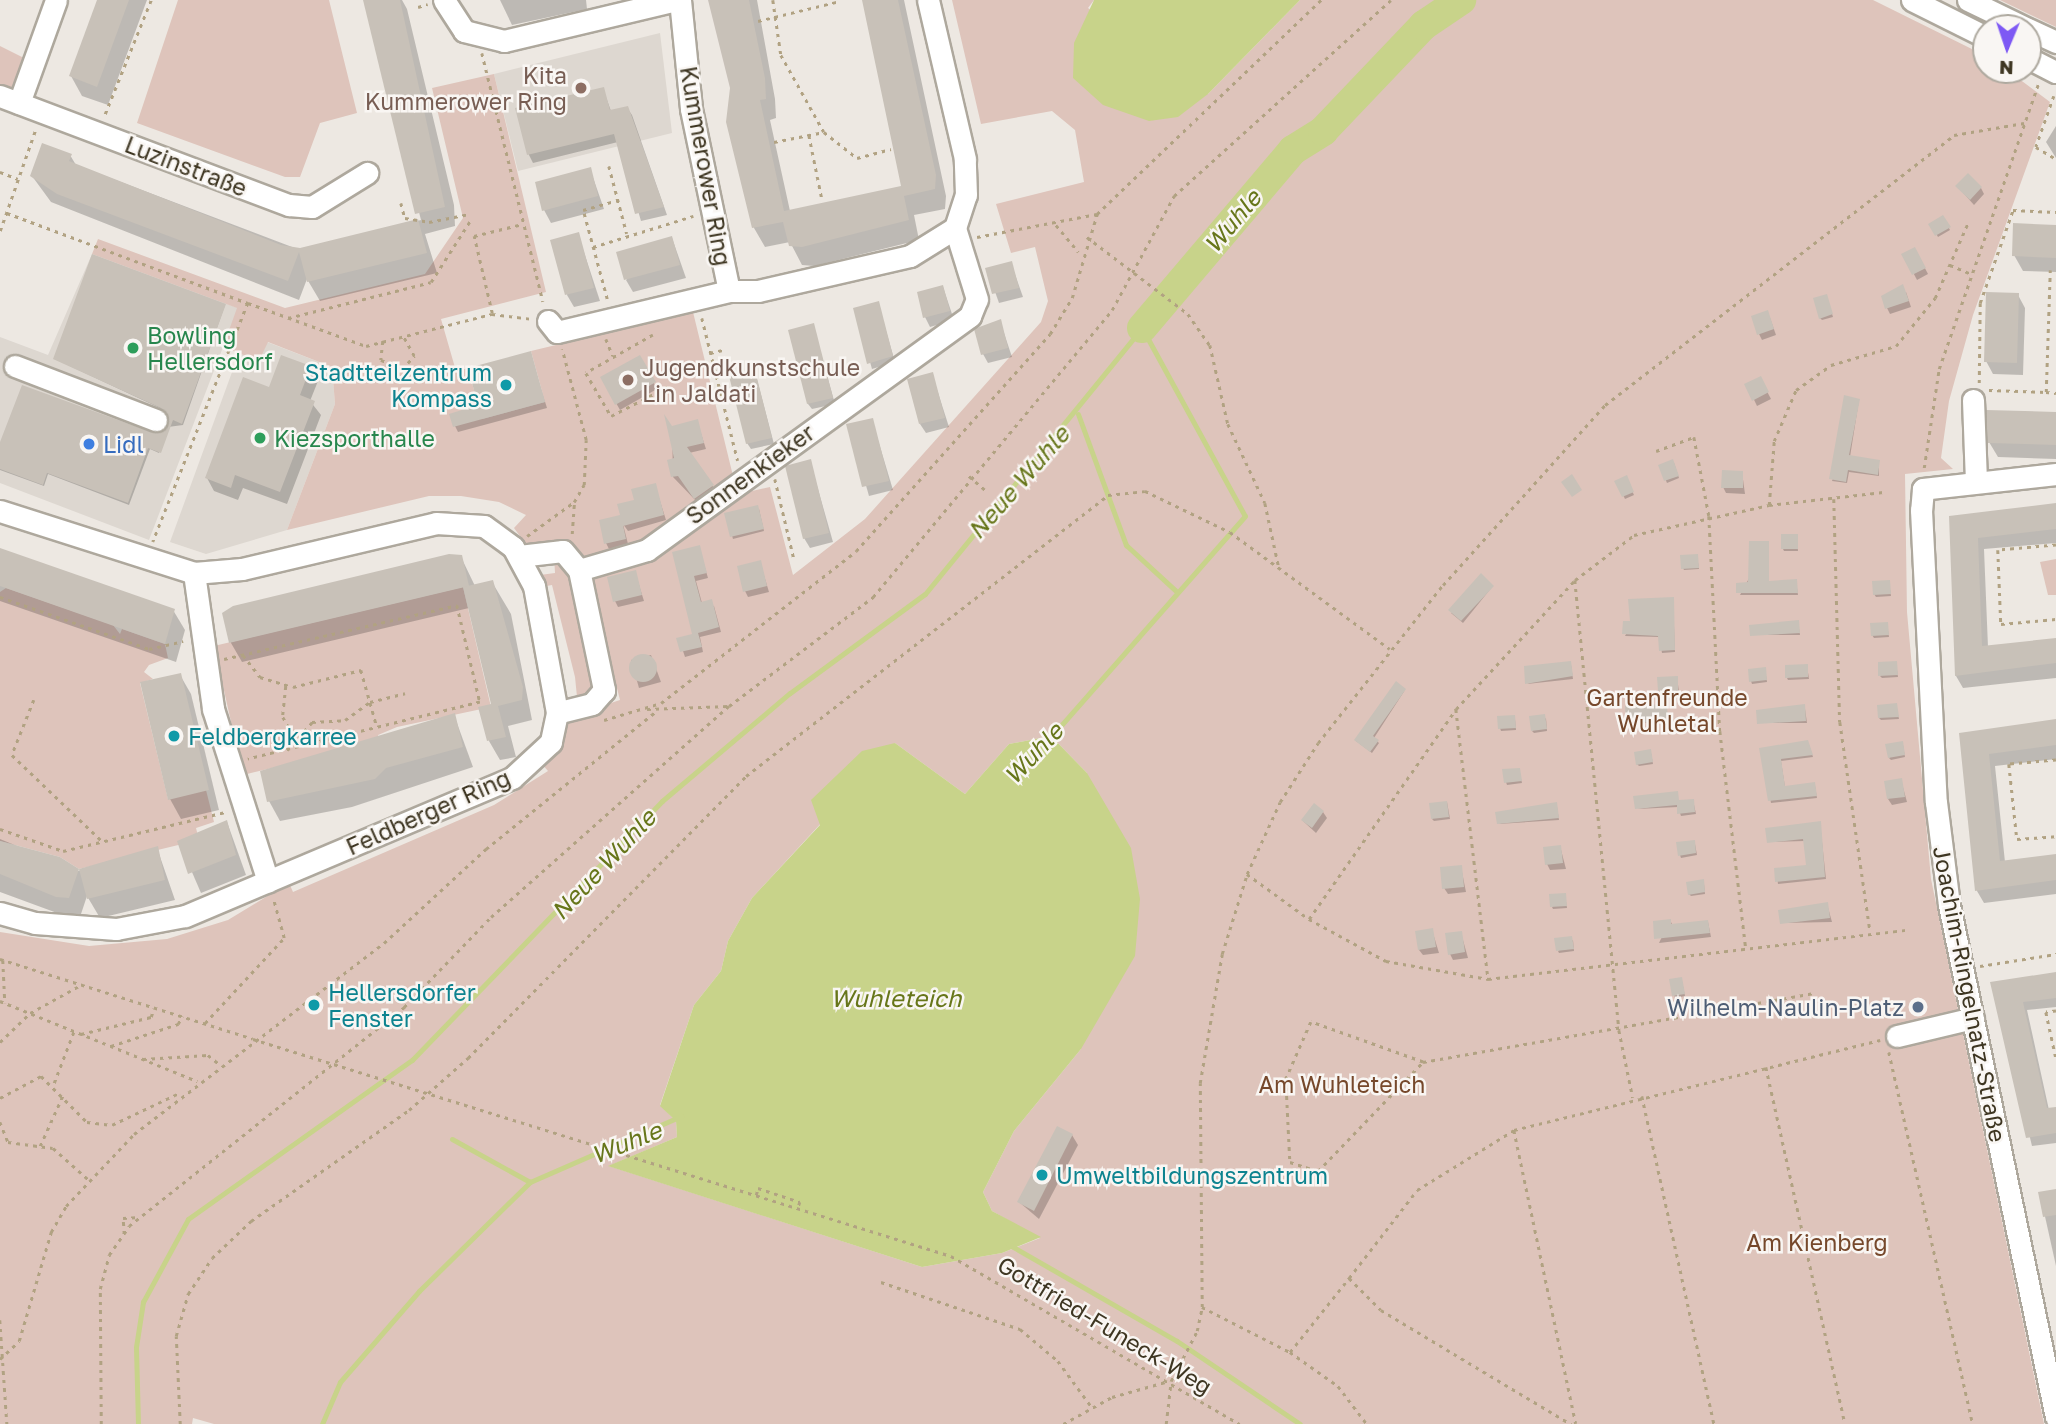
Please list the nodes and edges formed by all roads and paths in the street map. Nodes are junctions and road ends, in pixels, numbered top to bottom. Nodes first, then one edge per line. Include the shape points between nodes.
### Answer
1 (56, 0) edge
2 (151, 0) edge
3 (678, 0) edge
4 (773, 0) edge
5 (928, 0) edge
6 (1321, 0) edge
7 (1391, 0) edge
8 (1912, 0) edge
9 (1968, 0) edge
10 (840, 1) edge
11 (436, 2) edge
12 (418, 7) dead end
13 (1998, 14) edge
14 (772, 17) junction
15 (758, 21) dead end
16 (1972, 30) edge
17 (482, 39) junction
18 (2038, 85) dead end
19 (2054, 96) edge
20 (9, 99) edge
21 (40, 111) junction
22 (105, 114) dead end
23 (2024, 122) junction
24 (824, 132) junction
25 (809, 135) junction
26 (774, 142) dead end
27 (891, 149) dead end
28 (2056, 159) edge
29 (609, 166) dead end
30 (0, 172) edge
31 (367, 173) dead end
32 (19, 180) junction
33 (822, 199) dead end
34 (618, 200) junction
35 (401, 203) dead end
36 (713, 210) junction
37 (2056, 212) edge
38 (7, 213) junction
39 (469, 214) dead end
40 (1097, 214) junction
41 (470, 220) dead end
42 (523, 223) junction
43 (1968, 223) dead end
44 (1056, 225) junction
45 (0, 231) edge
46 (959, 233) junction
47 (627, 234) junction
48 (1086, 236) junction
49 (593, 247) junction
50 (1080, 253) junction
51 (1950, 265) junction
52 (1996, 268) dead end
53 (1989, 269) junction
54 (2050, 270) dead end
55 (1135, 271) junction
56 (1970, 273) junction
57 (729, 291) junction
58 (697, 298) junction
59 (248, 303) junction
60 (492, 314) junction
61 (286, 319) junction
62 (613, 320) junction
63 (552, 327) junction
64 (653, 335) dead end
65 (402, 336) junction
66 (383, 341) junction
67 (723, 349) dead end
68 (710, 353) junction
69 (15, 366) dead end
70 (669, 386) dead end
71 (2046, 392) junction
72 (2056, 393) edge
73 (1976, 395) junction
74 (156, 420) dead end
75 (1656, 452) dead end
76 (769, 459) junction
77 (2056, 474) edge
78 (969, 476) junction
79 (1976, 481) junction
80 (743, 482) junction
81 (1923, 489) junction
82 (985, 490) dead end
83 (1883, 492) dead end
84 (1834, 499) junction
85 (574, 502) junction
86 (1769, 505) junction
87 (0, 511) edge
88 (1709, 516) junction
89 (2056, 545) edge
90 (150, 550) dead end
91 (516, 552) junction
92 (794, 559) dead end
93 (575, 562) junction
94 (1279, 568) junction
95 (194, 573) junction
96 (1575, 580) junction
97 (0, 597) edge
98 (2056, 619) edge
99 (195, 639) dead end
100 (1390, 649) junction
101 (243, 655) junction
102 (206, 663) junction
103 (286, 686) junction
104 (405, 693) dead end
105 (34, 700) dead end
106 (370, 702) junction
107 (592, 704) junction
108 (729, 706) junction
109 (647, 709) junction
110 (1455, 709) junction
111 (655, 712) junction
112 (557, 713) junction
113 (377, 728) junction
114 (293, 736) junction
115 (287, 750) junction
116 (2056, 760) edge
117 (228, 764) junction
118 (242, 809) junction
119 (0, 829) edge
120 (2056, 836) edge
121 (102, 841) junction
122 (1247, 874) junction
123 (268, 881) junction
124 (0, 913) edge
125 (1309, 919) junction
126 (1906, 930) dead end
127 (1870, 932) junction
128 (1746, 948) junction
129 (2056, 954) edge
130 (2, 960) edge
131 (1612, 964) junction
132 (1972, 967) dead end
133 (1488, 979) junction
134 (82, 985) junction
135 (1814, 993) dead end
136 (0, 1001) edge
137 (5, 1003) junction
138 (154, 1008) junction
139 (2056, 1011) edge
140 (30, 1013) junction
141 (182, 1016) junction
142 (1973, 1018) junction
143 (205, 1024) junction
144 (1619, 1030) junction
145 (74, 1031) junction
146 (81, 1034) junction
147 (1897, 1036) dead end
148 (253, 1039) junction
149 (0, 1042) edge
150 (111, 1046) junction
151 (2056, 1058) edge
152 (143, 1059) junction
153 (1423, 1062) junction
154 (219, 1064) junction
155 (1766, 1067) junction
156 (197, 1081) junction
157 (54, 1083) junction
158 (184, 1091) junction
159 (63, 1094) junction
160 (1642, 1096) junction
161 (0, 1098) edge
162 (1633, 1098) junction
163 (0, 1122) edge
164 (1514, 1130) junction
165 (40, 1146) junction
166 (89, 1180) junction
167 (756, 1195) junction
168 (778, 1195) junction
169 (776, 1201) junction
170 (798, 1208) junction
171 (141, 1217) junction
172 (124, 1234) junction
173 (1349, 1278) junction
174 (881, 1282) dead end
175 (1202, 1307) junction
176 (0, 1320) edge
177 (1290, 1352) junction
178 (7, 1358) junction
179 (0, 1359) edge
180 (1171, 1381) junction
181 (1091, 1406) junction
182 (2056, 1417) edge
183 (7, 1424) edge
184 (101, 1424) edge
185 (180, 1424) edge
186 (1063, 1424) edge
187 (1166, 1424) edge
188 (1240, 1424) edge
189 (1367, 1424) edge
190 (1574, 1424) edge
191 (1714, 1424) edge
192 (1845, 1424) edge
193 (1973, 1424) edge

1 - 20 street
2 - 22 path
3 - 17 street via 504,41
3 - 36 street, Kummerower Ring via 691,109
4 - 14 path
5 - 46 street via 965,159 966,195
6 - 40 path
7 - 55 path via 1174,196 1153,226
8 - 16 street
9 - 13 street
10 - 14 path
11 - 12 path
11 - 17 street via 464,31
14 - 15 path
14 - 24 path via 781,55
17 - 42 path
18 - 23 path
19 - 28 path via 2036,146
20 - 21 street, Luzinstraße
21 - 31 street, Luzinstraße via 289,205 312,207
21 - 32 path
23 - 56 path
23 - 100 path via 1954,135 1605,405
24 - 25 path
24 - 27 path via 858,158
25 - 26 path
25 - 33 path
29 - 34 path
30 - 32 path
32 - 38 path
34 - 47 path
34 - 49 path via 583,210
35 - 39 path via 405,218 429,222
36 - 47 path
36 - 57 street, Kummerower Ring
37 - 53 path via 2013,211
38 - 45 path
38 - 59 path
40 - 44 path
40 - 48 path
41 - 61 path via 431,282
42 - 60 path via 474,236
42 - 63 path
43 - 51 path
44 - 46 path
44 - 50 path
46 - 57 street, Kummerower Ring via 910,256 758,291
46 - 76 street, Sonnenkieker via 978,299 971,316
47 - 49 path
48 - 50 path
48 - 55 path
49 - 62 path
50 - 109 path via 1072,298 1050,334 856,551
51 - 56 path
51 - 86 path via 1935,298 1896,346 1831,365 1796,390 1774,440
52 - 53 path
53 - 73 path via 1980,303
54 - 71 path
55 - 78 path via 1112,310
55 - 94 path via 1188,314 1209,345 1228,424 1265,503
56 - 81 path via 1939,369
57 - 58 street, Kummerower Ring
58 - 62 street, Kummerower Ring
58 - 68 path
59 - 61 path
59 - 90 path
60 - 63 path
60 - 65 path
61 - 66 path via 366,346
62 - 63 street, Kummerower Ring
63 - 85 path via 586,440 583,485
64 - 70 path via 586,373 611,416
65 - 66 path
65 - 66 path via 414,356 402,369 381,359
67 - 68 path
68 - 80 path
69 - 74 street
71 - 72 path
71 - 73 path
73 - 79 street
75 - 88 path via 1695,437
76 - 80 street, Sonnenkieker
76 - 92 path
77 - 79 street
78 - 82 path
78 - 108 path via 873,597 834,633
79 - 81 street
80 - 93 street, Sonnenkieker via 647,550
81 - 142 street, Joachim-Ringelnatz-Straße via 1936,802
83 - 84 path
84 - 86 path
84 - 127 path via 1840,722
85 - 91 path
85 - 93 path
86 - 88 path
87 - 95 street, Feldberger Ring
88 - 96 path via 1634,535
88 - 128 path via 1720,731
89 - 98 path via 1998,550 2001,624
91 - 93 street, Sonnenkieker via 554,550
91 - 95 street, Feldberger Ring via 484,526 436,523 243,569
91 - 112 street, Feldberger Ring via 534,586
93 - 107 street via 604,690
94 - 100 path
94 - 185 path via 1175,504 1145,491 1108,495 937,625 746,776 419,1102 251,1221 212,1258 187,1294 176,1336
95 - 102 street
96 - 110 path
96 - 131 path
97 - 99 path via 149,649
100 - 122 path via 1280,802
101 - 102 path
101 - 103 path via 260,677
101 - 113 path via 457,605 480,702
102 - 117 street
103 - 106 path via 312,687 361,670
103 - 114 path via 283,717
104 - 106 path
105 - 121 path via 12,755
106 - 113 path
106 - 114 path via 345,720 312,722
107 - 109 path via 607,721
107 - 112 street
108 - 111 path
108 - 171 path via 491,918 404,1007
109 - 111 path
110 - 125 path
110 - 133 path
111 - 148 path via 486,849 384,943
112 - 123 street, Feldberger Ring via 551,742 512,778
113 - 115 path
114 - 115 path
115 - 117 path
116 - 120 path via 2009,764 2017,839
117 - 118 street
118 - 121 path
118 - 123 street
119 - 121 path via 63,851
122 - 125 path
122 - 175 path via 1222,954 1202,1064
123 - 124 street, Feldberger Ring via 185,916 116,929 35,923
123 - 143 path via 284,938
125 - 133 path via 1386,961
126 - 127 path
127 - 128 path
128 - 131 path
129 - 132 path
130 - 134 path
130 - 137 path
131 - 133 path
131 - 144 path
134 - 138 path
134 - 140 path
135 - 144 path
136 - 137 path
137 - 140 path
138 - 141 path
138 - 146 path via 151,1017
139 - 151 path via 2046,1012
140 - 145 path
140 - 149 path
141 - 143 path
141 - 150 path via 178,1024
142 - 147 street
142 - 182 street, Joachim-Ringelnatz-Straße
143 - 148 path
144 - 153 path
144 - 162 path
145 - 146 path
145 - 157 path
146 - 150 path
148 - 154 path
148 - 167 path, Gottfried-Funeck-Weg, bridge
150 - 152 path
152 - 154 path via 208,1055
152 - 156 path
153 - 153 path via 1318,1171 1290,1163 1286,1079 1311,1022
154 - 156 path
155 - 160 path
155 - 192 path
155 - 193 path via 1886,1039
156 - 158 path
157 - 159 path
157 - 161 path via 41,1076
158 - 159 path via 113,1125 87,1122
158 - 166 path
159 - 165 path
160 - 162 path
160 - 191 path
162 - 164 path
163 - 165 path via 8,1142
164 - 173 path via 1417,1191
164 - 190 path
165 - 166 path via 53,1148
166 - 178 path via 51,1232 19,1341
167 - 168 path via 758,1188
167 - 169 path, Gottfried-Funeck-Weg, bridge
168 - 169 path
168 - 170 path via 800,1202
169 - 170 path, Gottfried-Funeck-Weg, bridge
170 - 180 path, Gottfried-Funeck-Weg, bridge via 951,1256
171 - 172 path
171 - 172 path via 123,1218
172 - 184 path via 100,1289
173 - 177 path
173 - 190 path via 1381,1310
174 - 181 path via 1020,1329 1058,1361
175 - 177 path
175 - 180 path via 1197,1331
176 - 178 path
177 - 189 path via 1338,1386
178 - 179 path
178 - 183 path
180 - 181 path
180 - 187 path
180 - 188 path, Gottfried-Funeck-Weg
181 - 186 path

